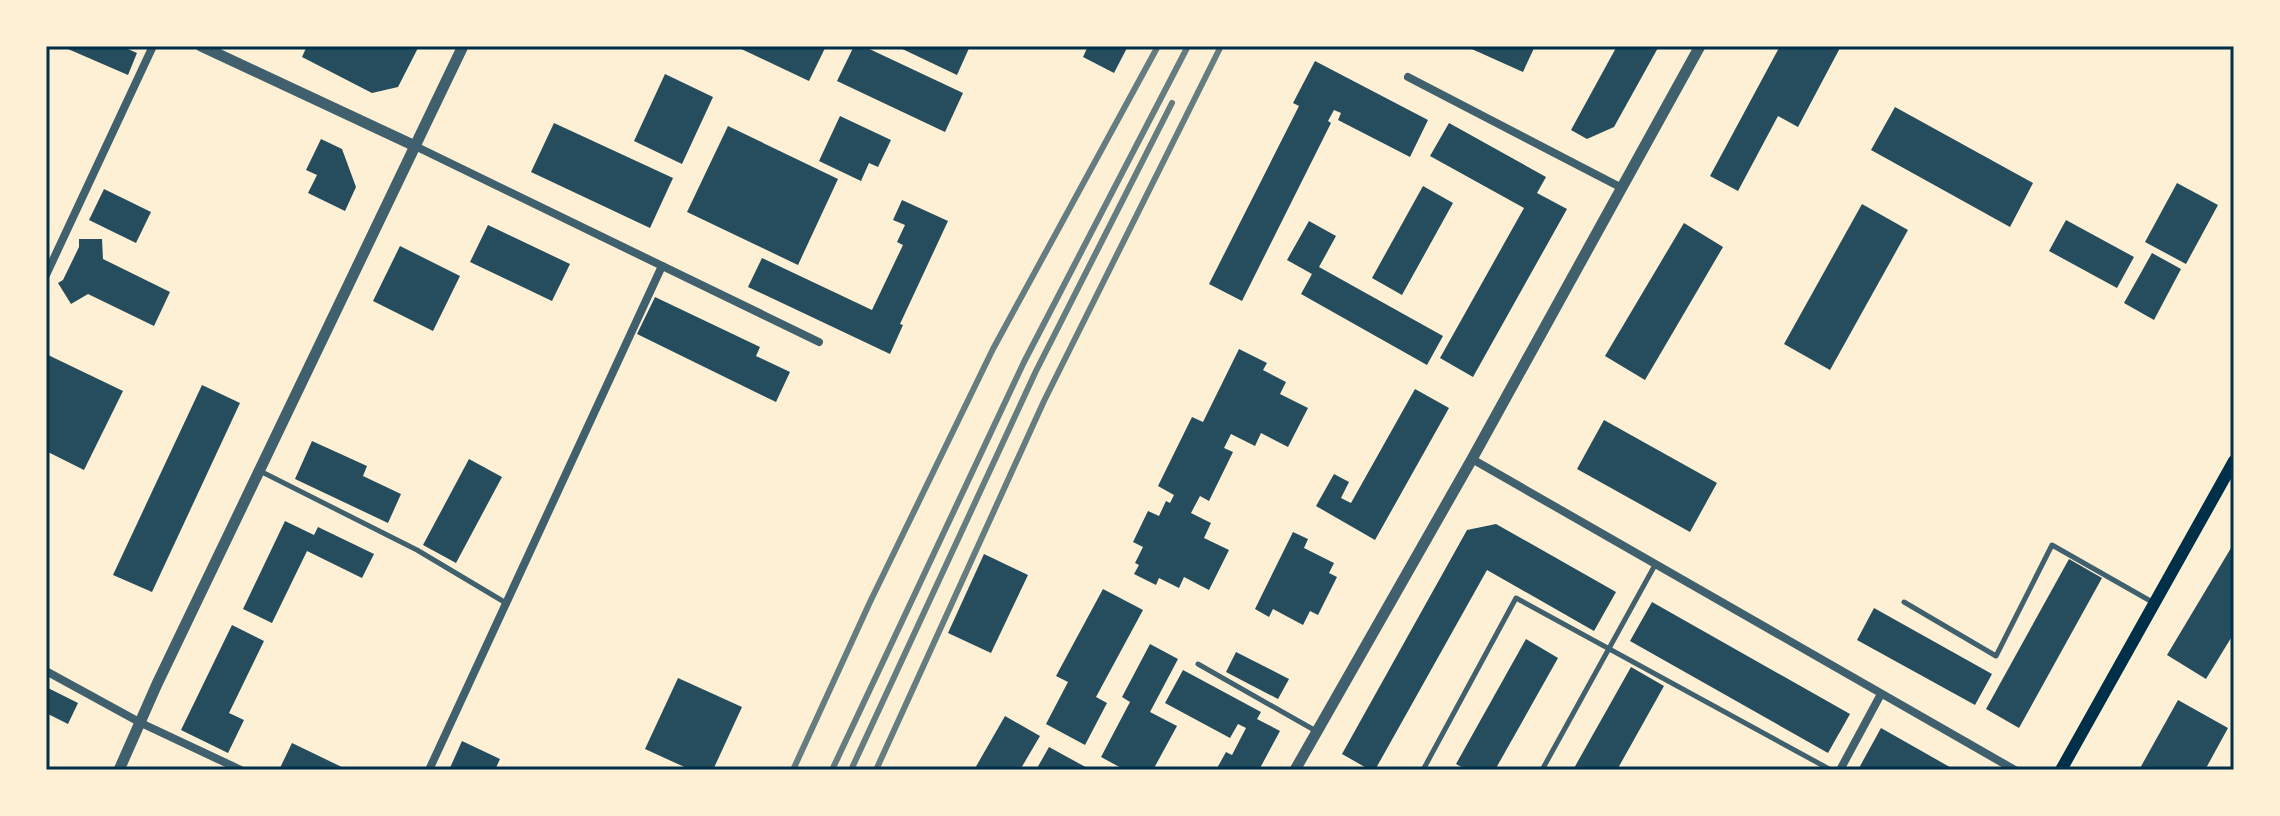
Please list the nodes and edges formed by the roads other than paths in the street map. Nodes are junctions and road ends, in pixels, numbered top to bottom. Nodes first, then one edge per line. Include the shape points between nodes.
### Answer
1 (153, 46) edge
2 (201, 46) edge
3 (463, 46) edge
4 (1700, 46) edge
5 (1408, 77) dead end
6 (415, 146) junction
7 (1622, 188) junction
8 (662, 266) junction
9 (46, 275) edge
10 (819, 342) dead end
11 (1472, 459) junction
12 (2234, 461) edge
13 (259, 471) junction
14 (1655, 564) junction
15 (1904, 602) dead end
16 (506, 603) junction
17 (2154, 603) junction
18 (1609, 649) junction
19 (1198, 664) dead end
20 (46, 671) edge
21 (1881, 694) junction
22 (141, 723) junction
23 (1317, 732) junction
24 (119, 770) edge
25 (241, 770) edge
26 (429, 770) edge
27 (1295, 770) edge
28 (1423, 770) edge
29 (1542, 770) edge
30 (1831, 770) edge
31 (1840, 770) edge
32 (2015, 770) edge
33 (2061, 770) edge

1 - 9 street
2 - 6 street
3 - 6 street
4 - 7 street
5 - 7 street
6 - 8 street
6 - 13 street
7 - 11 street
8 - 10 street
8 - 16 street
11 - 14 street
11 - 23 street
12 - 17 main road
13 - 16 lane via 417,550
13 - 22 street
14 - 18 lane
14 - 21 street
15 - 17 lane via 1996,656 2052,545
16 - 26 street
17 - 33 main road
18 - 28 lane via 1516,598
18 - 29 lane
18 - 30 lane
19 - 23 lane
20 - 22 street
21 - 31 street
21 - 32 street
22 - 24 street
22 - 25 street
23 - 27 street

